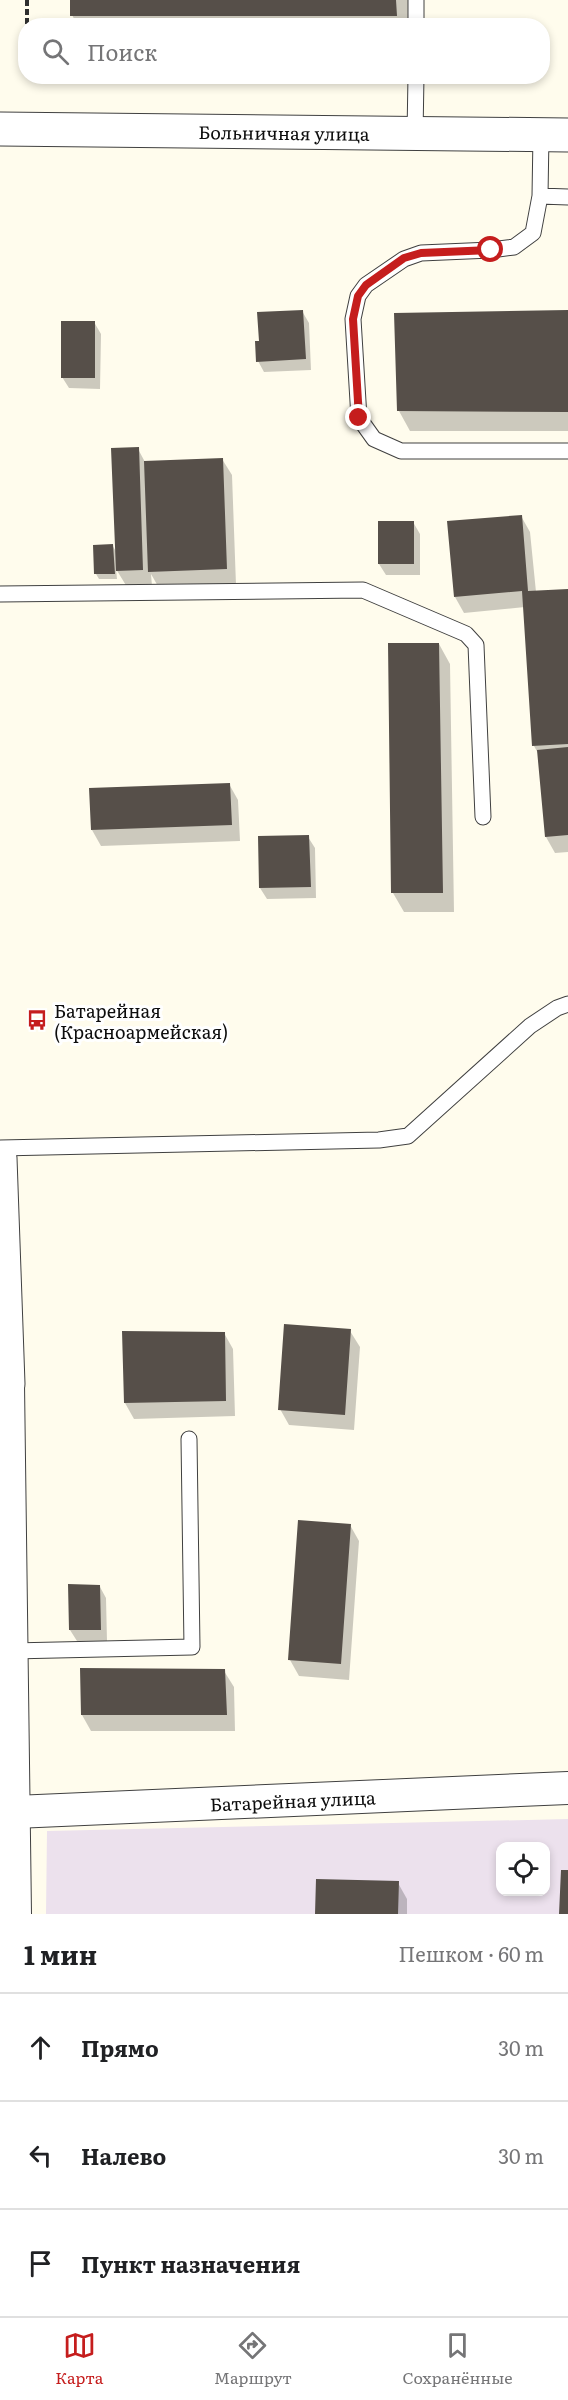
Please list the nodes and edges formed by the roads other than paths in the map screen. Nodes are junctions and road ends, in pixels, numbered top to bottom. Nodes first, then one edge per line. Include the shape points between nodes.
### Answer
1 (416, 0) edge
2 (416, 18) edge
3 (416, 84) edge
4 (0, 129) edge
5 (415, 134) junction
6 (555, 135) edge
7 (540, 196) junction
8 (568, 197) edge
9 (568, 451) edge
10 (0, 594) edge
11 (483, 817) dead end
12 (568, 1004) edge
13 (0, 1148) edge
14 (0, 1158) edge
15 (1, 1192) edge
16 (4, 1387) edge
17 (189, 1439) dead end
18 (12, 1651) junction
19 (568, 1788) edge
20 (15, 1812) junction
21 (15, 1914) edge

1 - 2 lane
3 - 5 lane
4 - 5 street, Больничная улица
5 - 6 street, Больничная улица
6 - 7 lane
7 - 8 lane
7 - 9 lane via 533,233 514,247 421,253 404,258 366,285 358,296 353,319 359,418 374,440 401,451
10 - 11 lane via 363,590 466,634 476,645
12 - 13 lane via 530,1026 408,1136 379,1140
14 - 15 street
15 - 16 street
16 - 18 street
17 - 18 lane via 192,1647
18 - 20 street
19 - 20 street, Батарейная улица
20 - 21 street

